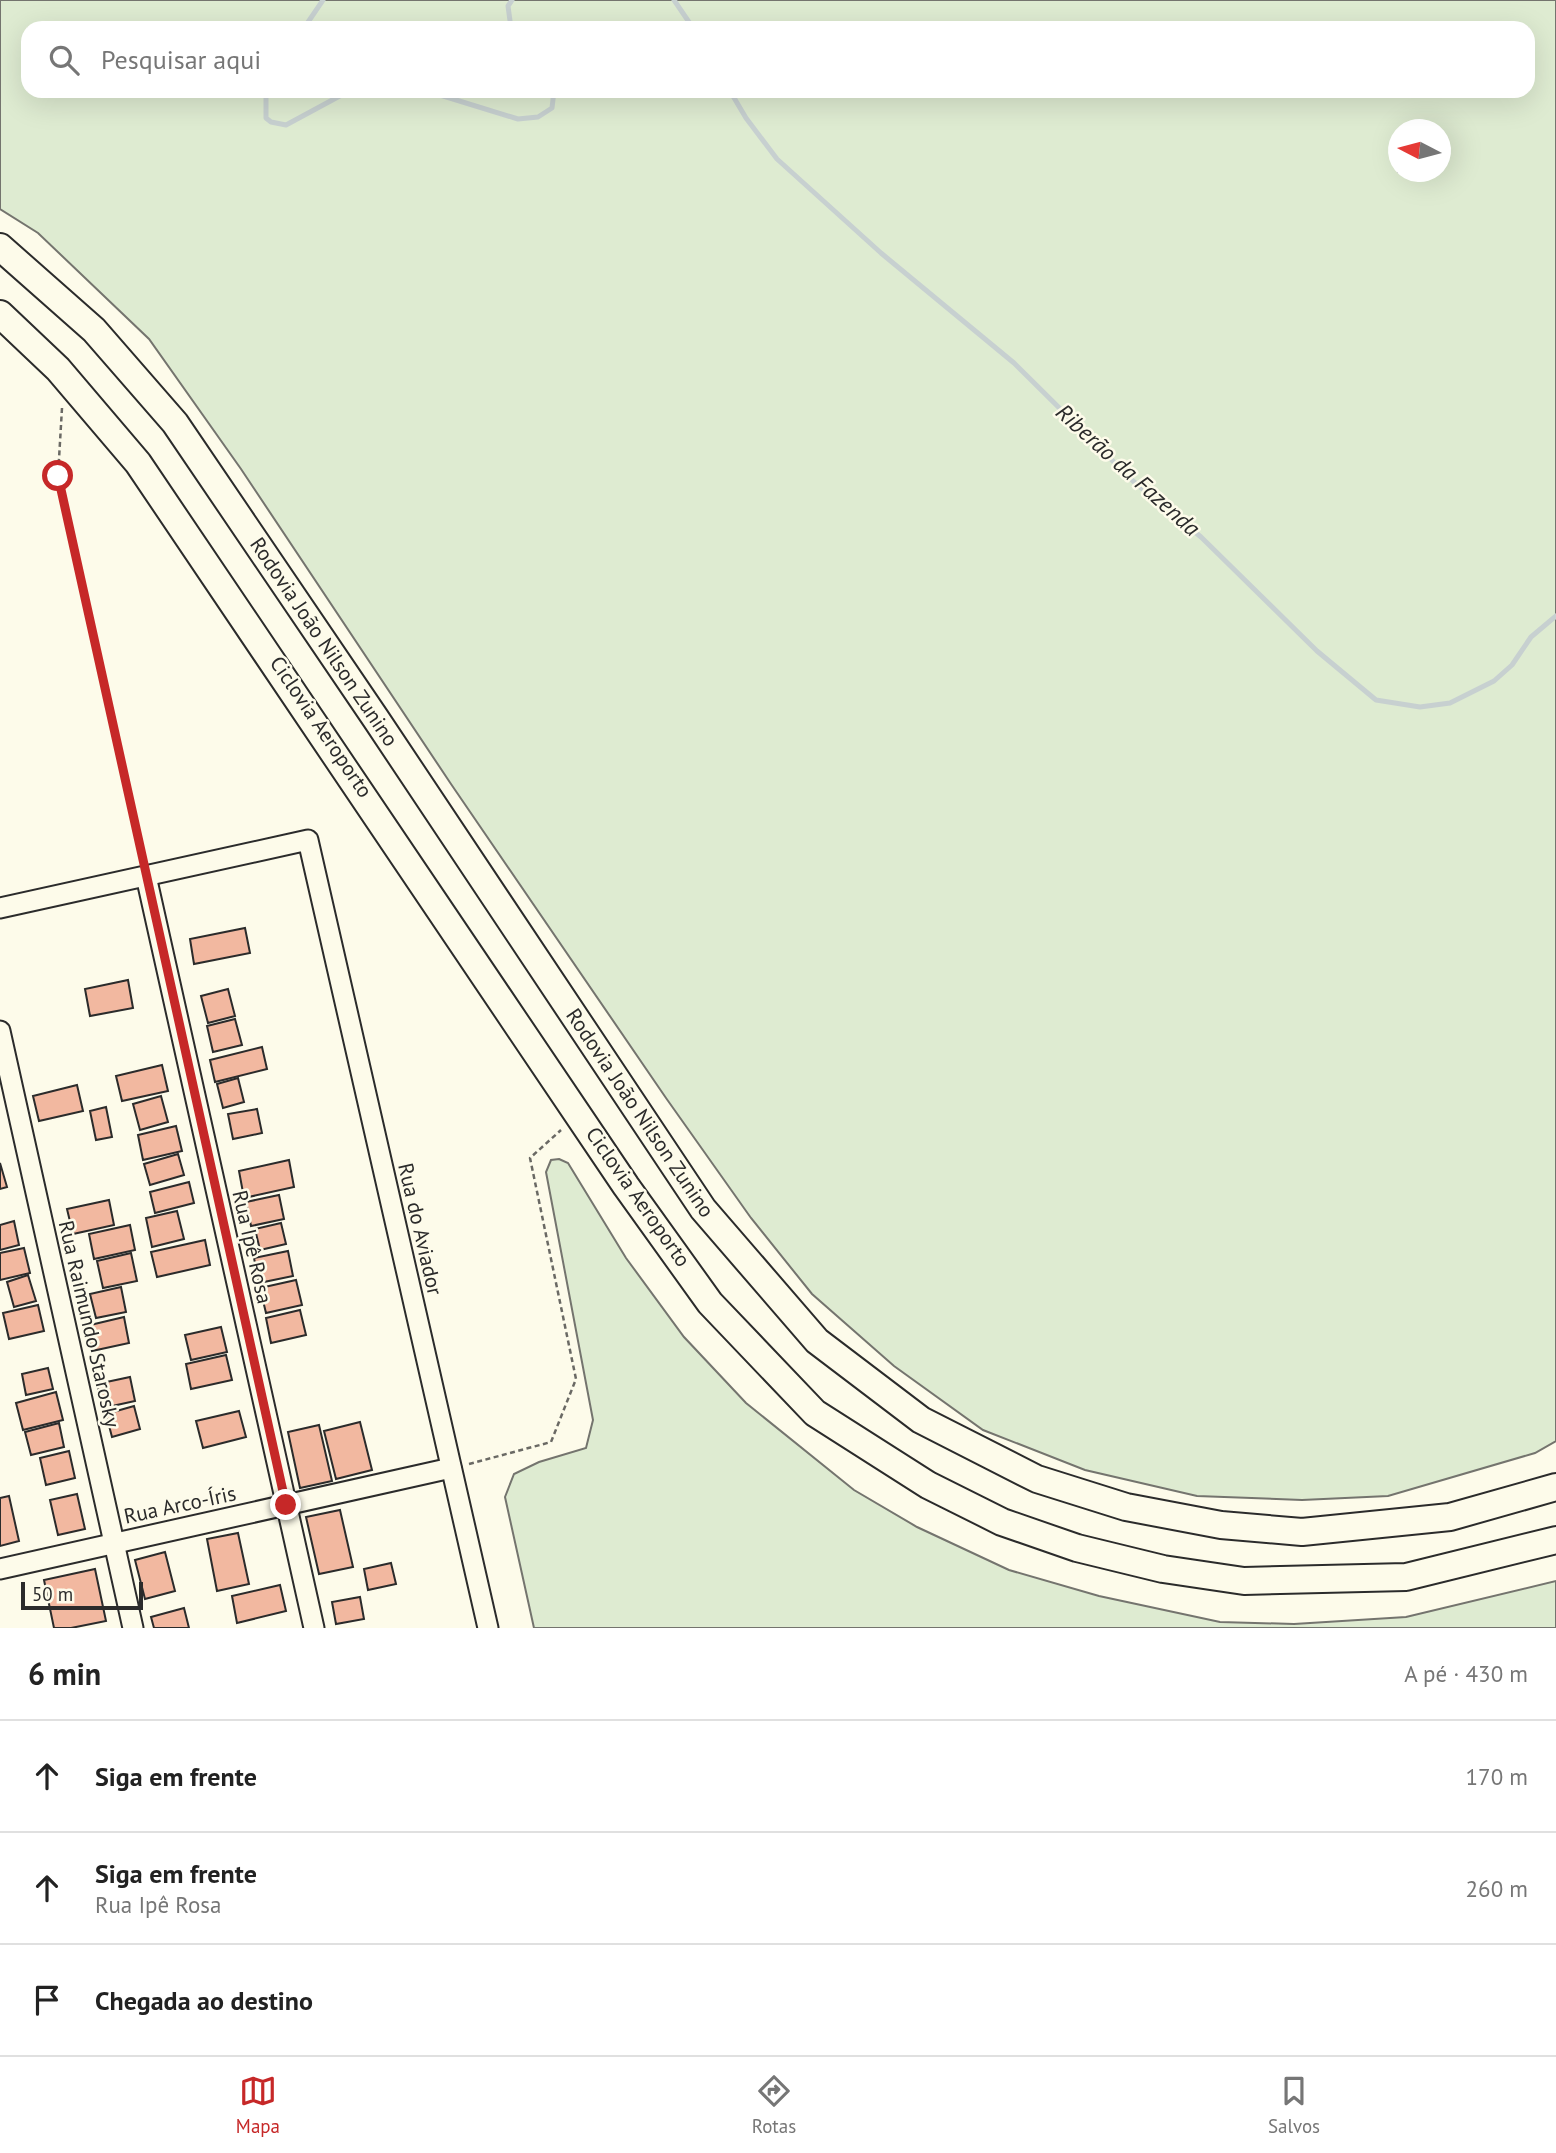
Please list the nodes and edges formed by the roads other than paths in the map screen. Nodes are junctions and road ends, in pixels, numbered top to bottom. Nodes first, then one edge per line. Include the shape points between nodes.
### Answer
1 (0, 247) edge
2 (0, 314) edge
3 (146, 876) junction
4 (0, 908) edge
5 (0, 1031) edge
6 (451, 1468) junction
7 (1556, 1487) edge
8 (286, 1505) junction
9 (1556, 1540) edge
10 (114, 1543) junction
11 (0, 1569) edge
12 (133, 1628) edge
13 (314, 1628) edge
14 (488, 1628) edge

1 - 7 highway, Rodovia João Nilson Zunino via 94,331 175,423 703,1209 817,1341 920,1420 1037,1479 1126,1507 1221,1525 1302,1532 1450,1517
2 - 9 highway via 58,369 138,463 626,1186 710,1303 815,1413 928,1485 1002,1522 1077,1548 1163,1569 1244,1581 1406,1577
3 - 4 street
3 - 6 street, Rua do Aviador via 308,840
3 - 8 street, Rua Ipê Rosa
5 - 10 street, Rua Raimundo Starosky
6 - 8 street, Rua Arco-Íris
6 - 14 street, Rua do Aviador
8 - 10 street, Rua Arco-Íris
8 - 13 street, Rua Ipê Rosa
10 - 11 street, Rua Arco-Íris
10 - 12 street, Rua Raimundo Starosky

